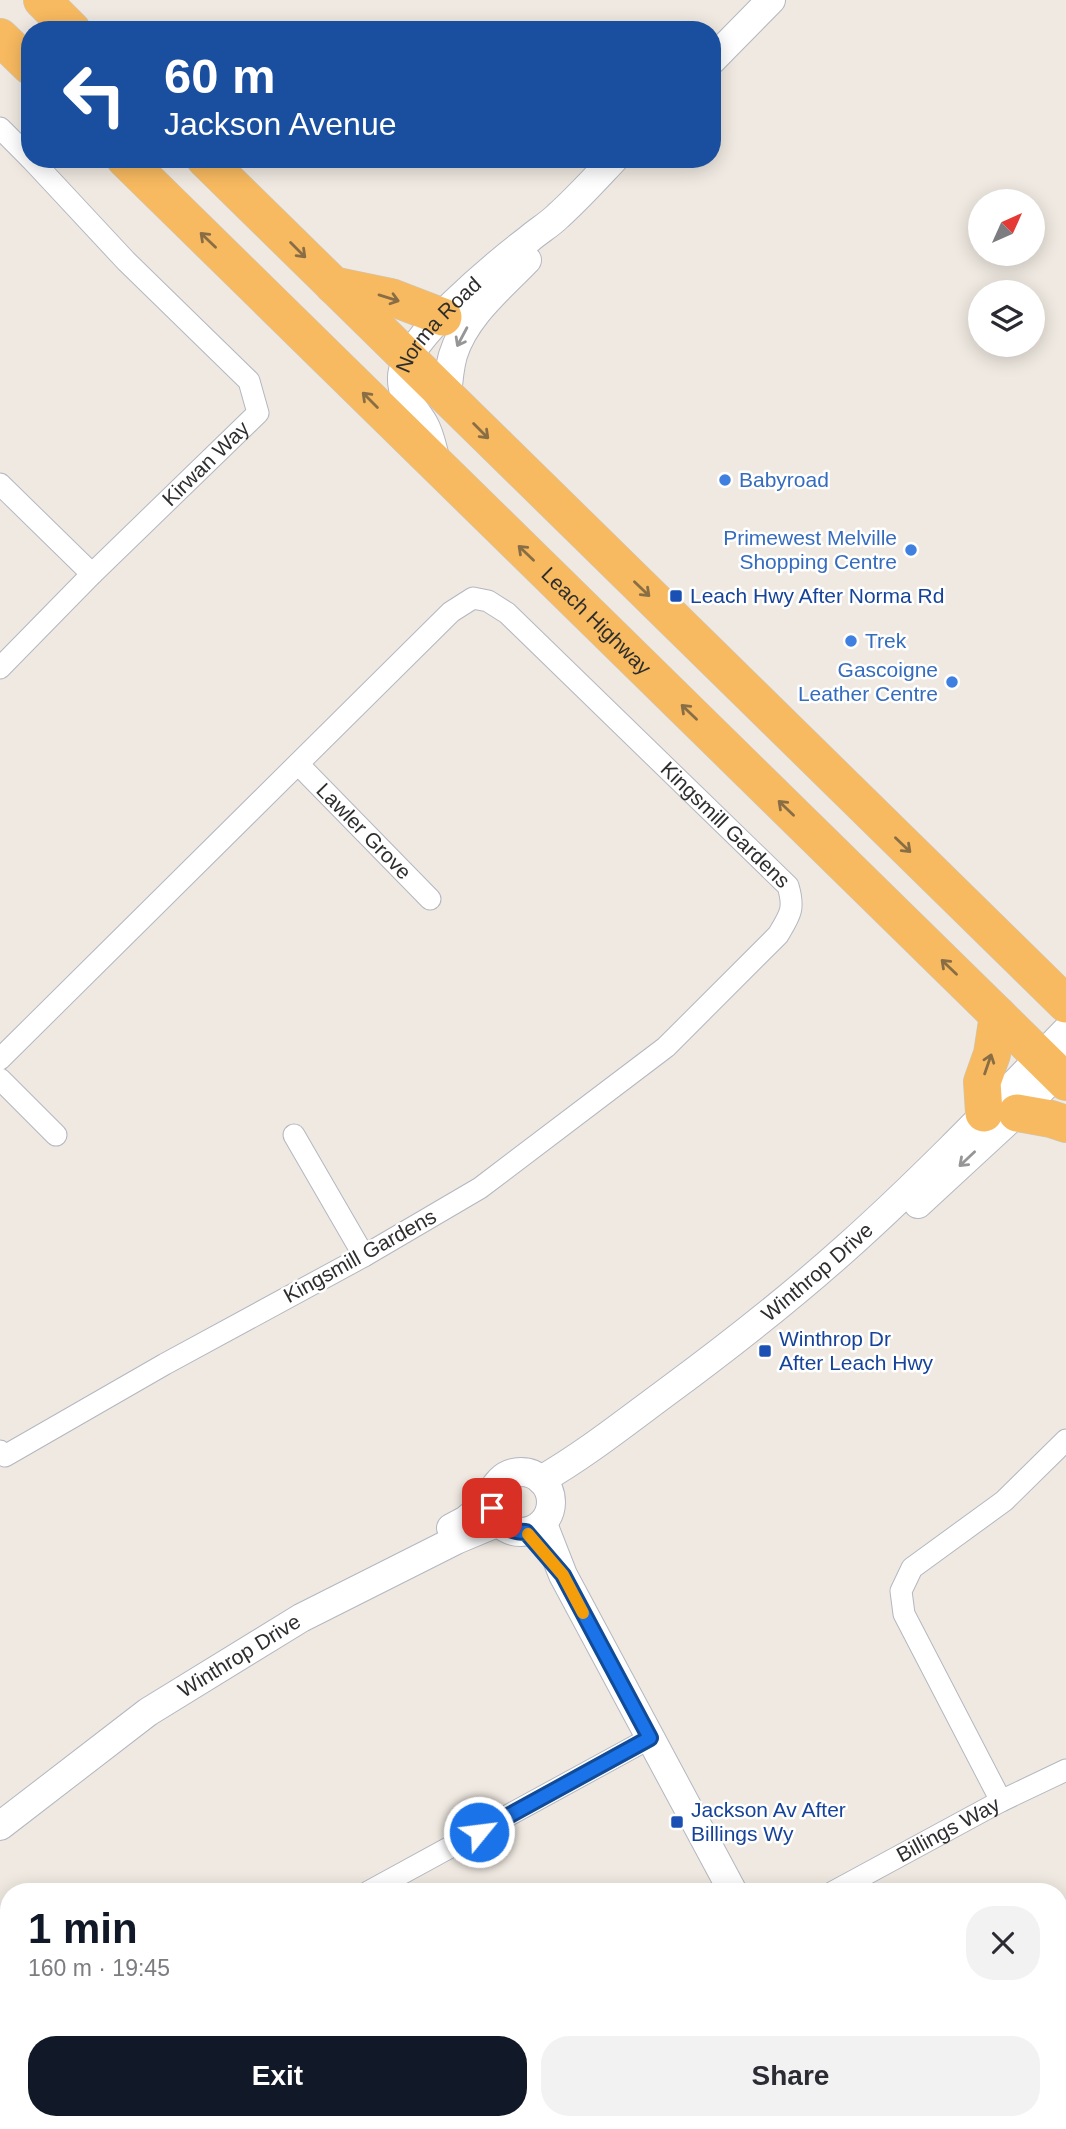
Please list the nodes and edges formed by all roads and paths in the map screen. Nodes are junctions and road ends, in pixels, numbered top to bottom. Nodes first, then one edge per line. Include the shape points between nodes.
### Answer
1 (42, 0) edge
2 (771, 0) edge
3 (63, 21) edge
4 (0, 37) edge
5 (721, 51) edge
6 (21, 57) edge
7 (0, 128) edge
8 (21, 150) edge
9 (38, 168) edge
10 (134, 168) edge
11 (214, 168) edge
12 (605, 168) edge
13 (556, 218) junction
14 (333, 285) junction
15 (443, 317) junction
16 (407, 358) junction
17 (447, 398) junction
18 (436, 465) junction
19 (0, 484) edge
20 (92, 574) junction
21 (0, 668) edge
22 (298, 764) junction
23 (430, 899) dead end
24 (1066, 1003) edge
25 (998, 1015) junction
26 (1066, 1031) edge
27 (0, 1059) edge
28 (1058, 1069) edge
29 (0, 1079) edge
30 (1001, 1113) junction
31 (1066, 1125) edge
32 (56, 1135) dead end
33 (294, 1135) dead end
34 (365, 1256) junction
35 (1066, 1440) edge
36 (0, 1451) edge
37 (546, 1488) junction
38 (495, 1511) junction
39 (534, 1528) junction
40 (650, 1738) junction
41 (1066, 1770) edge
42 (1001, 1801) junction
43 (0, 1805) edge
44 (0, 1826) edge
45 (385, 1883) edge
46 (728, 1883) edge
47 (849, 1883) edge

1 - 3 highway
2 - 5 street
4 - 6 highway
7 - 8 street, Kirwan Way
9 - 20 street, Kirwan Way via 249,381 258,413
18 -> 10 highway, Leach Highway
11 -> 14 highway
12 - 13 street, Norma Road
13 - 15 street, Norma Road
13 -> 17 street, Norma Road via 538,250 484,304 462,334 453,356
14 -> 15 highway via 391,297
14 - 16 highway
15 - 16 street, Norma Road
16 - 17 highway
16 - 18 street, Norma Road via 403,389 424,424
17 -> 24 highway
25 -> 18 highway, Leach Highway
19 - 20 street
20 - 21 street, Kirwan Way
22 - 23 street, Lawler Grove
22 - 27 street, Kingsmill Gardens
22 - 34 street, Kingsmill Gardens via 451,612 473,598 488,601 507,613 788,886 793,901 778,935 666,1047 480,1188
25 - 28 highway, Leach Highway
30 -> 25 highway via 982,1082
26 - 28 street, Winthrop Drive
28 - 30 street, Winthrop Drive
29 - 32 street
30 - 31 highway
30 - 37 street, Winthrop Drive via 794,1293 574,1461
33 - 34 street
34 - 36 street, Kingsmill Gardens via 5,1456
35 - 42 street via 1004,1501 912,1568 901,1591 904,1614
37 - 38 street via 533,1475 515,1473 499,1482
37 - 39 street via 548,1516
38 - 39 street via 516,1532
38 - 43 street, Winthrop Drive via 388,1554 291,1604 147,1692
38 - 44 street, Winthrop Drive via 456,1540 301,1618 148,1712
39 - 40 street
40 - 45 street
40 - 46 street
41 - 42 street, Billings Way
42 - 47 street, Billings Way

